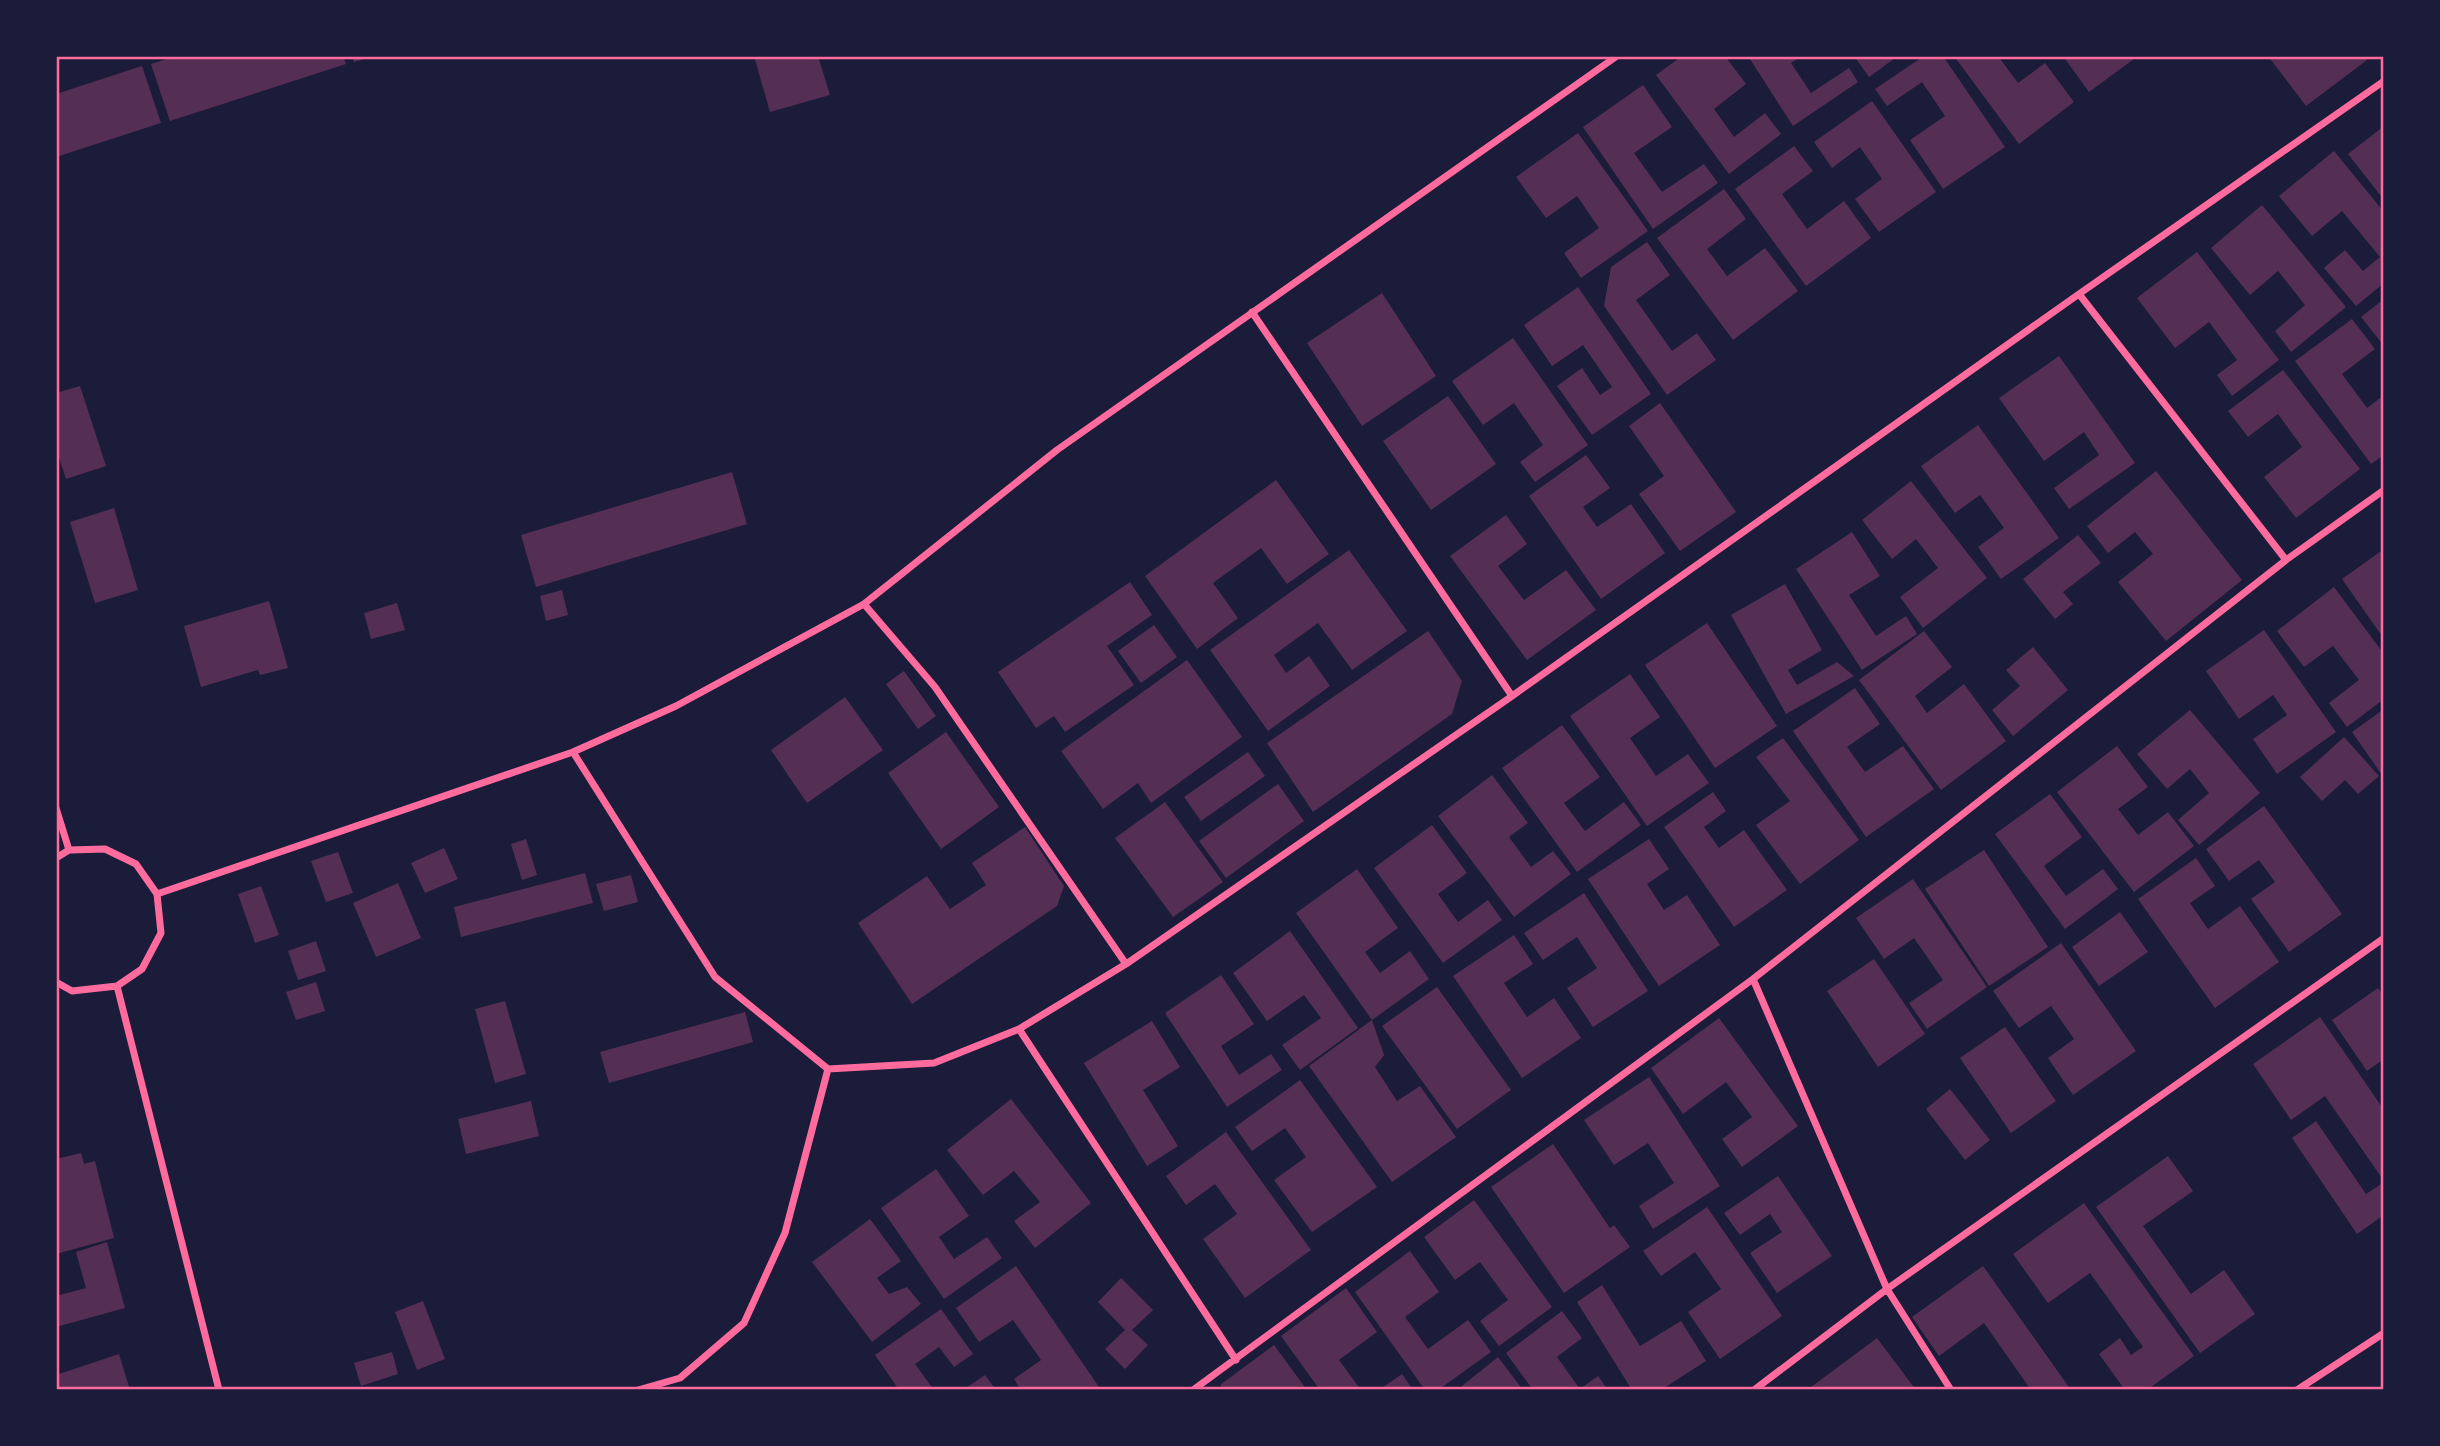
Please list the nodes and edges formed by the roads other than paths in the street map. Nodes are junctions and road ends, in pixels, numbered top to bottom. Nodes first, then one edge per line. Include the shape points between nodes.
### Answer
1 (1617, 56) edge
2 (2384, 81) edge
3 (2079, 294) junction
4 (1252, 312) junction
5 (2384, 490) edge
6 (2286, 560) junction
7 (864, 604) junction
8 (1511, 696) junction
9 (573, 752) junction
10 (56, 808) edge
11 (69, 850) junction
12 (56, 858) edge
13 (157, 894) junction
14 (2384, 938) edge
15 (1126, 964) junction
16 (1753, 979) junction
17 (56, 982) edge
18 (117, 986) junction
19 (1019, 1029) junction
20 (828, 1069) junction
21 (1887, 1289) junction
22 (2384, 1333) edge
23 (1236, 1360) junction
24 (219, 1390) edge
25 (638, 1390) edge
26 (1193, 1390) edge
27 (1754, 1390) edge
28 (1951, 1390) edge
29 (2297, 1390) edge

1 - 4 street
2 - 3 street
3 - 6 street
3 - 8 street
4 - 7 street via 1056,450
4 - 8 street
5 - 6 street
6 - 16 street
7 - 9 street via 676,706
7 - 15 street via 934,687
8 - 15 street
9 - 13 street
9 - 20 street via 715,977
10 - 11 street
11 - 12 street
11 - 13 street via 105,849 136,864
13 - 18 street via 161,933 142,970
14 - 21 street
15 - 19 street
16 - 21 street
16 - 23 street
17 - 18 street via 72,991
18 - 24 street
19 - 20 street via 934,1063
19 - 23 street
20 - 25 street via 785,1233 744,1323 680,1378
21 - 27 street
21 - 28 street
22 - 29 street
23 - 26 street

